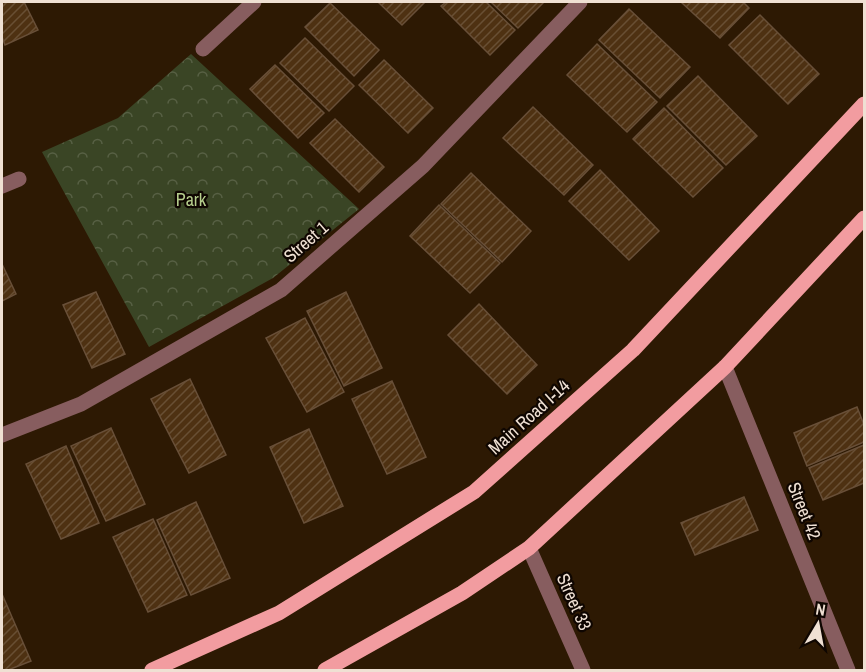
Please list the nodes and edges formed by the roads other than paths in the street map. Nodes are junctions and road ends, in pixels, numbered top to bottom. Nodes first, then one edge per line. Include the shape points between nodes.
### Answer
1 (254, 2) edge
2 (580, 2) edge
3 (203, 49) dead end
4 (864, 104) edge
5 (19, 179) dead end
6 (2, 186) edge
7 (864, 218) edge
8 (725, 367) junction
9 (2, 435) edge
10 (529, 548) junction
11 (152, 670) edge
12 (325, 670) edge
13 (583, 670) edge
14 (848, 670) edge

1 - 3 street
2 - 9 street, Street 1 via 423,166 281,290 81,404
4 - 11 main road, Main Road I-14 via 633,350 474,492 279,612
5 - 6 street
7 - 8 main road
8 - 10 main road
8 - 14 street, Street 42
10 - 12 main road via 462,593
10 - 13 street, Street 33

